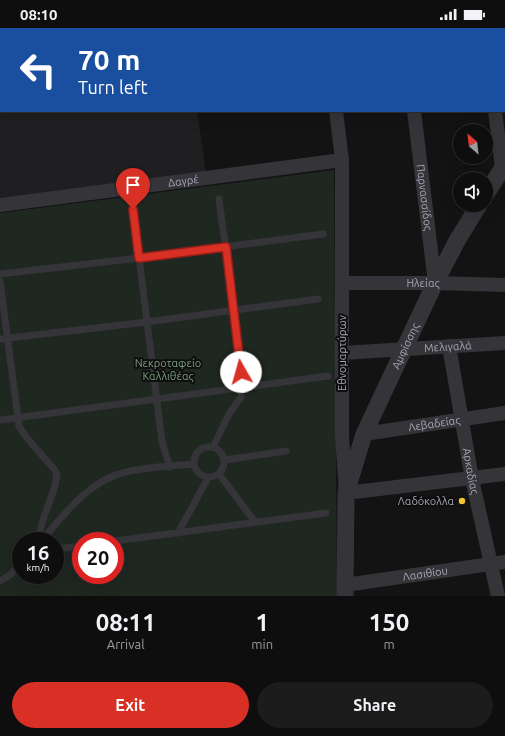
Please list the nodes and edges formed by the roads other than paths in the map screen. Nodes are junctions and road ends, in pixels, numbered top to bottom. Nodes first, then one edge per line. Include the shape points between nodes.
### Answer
1 (336, 112) edge
2 (414, 112) edge
3 (495, 112) edge
4 (342, 160) junction
5 (504, 166) edge
6 (493, 183) edge
7 (219, 199) dead end
8 (0, 205) edge
9 (133, 209) dead end
10 (475, 212) edge
11 (323, 234) dead end
12 (226, 247) junction
13 (139, 258) junction
14 (0, 274) edge
15 (0, 280) edge
16 (342, 283) junction
17 (435, 283) junction
18 (505, 286) edge
19 (318, 299) dead end
20 (234, 310) junction
21 (146, 322) junction
22 (4, 338) edge
23 (505, 343) edge
24 (449, 346) junction
25 (403, 350) junction
26 (342, 353) junction
27 (328, 376) dead end
28 (243, 387) junction
29 (157, 399) junction
30 (505, 413) edge
31 (17, 418) junction
32 (461, 419) junction
33 (0, 420) edge
34 (364, 434) junction
35 (212, 447) junction
36 (286, 451) dead end
37 (225, 460) junction
38 (194, 464) junction
39 (170, 467) junction
40 (219, 474) junction
41 (505, 474) edge
42 (208, 478) junction
43 (472, 479) junction
44 (346, 493) junction
45 (326, 513) dead end
46 (255, 522) junction
47 (41, 532) edge
48 (49, 532) edge
49 (178, 532) junction
50 (124, 540) edge
51 (498, 564) edge
52 (12, 573) edge
53 (0, 581) edge
54 (345, 590) edge
55 (498, 596) edge

1 - 4 street, Εθνομαρτύρων
2 - 17 street, Παρνασσίδος
3 - 5 street
4 - 8 street, Δαγρέ
4 - 16 street, Εθνομαρτύρων
5 - 6 street
7 - 12 lane
9 - 13 lane
10 - 17 street, Αμφίσσης
11 - 12 lane
12 - 13 lane
12 - 20 lane
13 - 14 lane
13 - 21 lane
15 - 22 lane
16 - 17 street, Ηλείας
16 - 26 street, Εθνομαρτύρων
17 - 18 street, Ηλείας
17 - 25 street, Αμφίσσης
19 - 20 lane
20 - 21 lane
20 - 28 lane
21 - 22 lane
21 - 29 lane
22 - 31 lane
23 - 24 street, Μελιγαλά
24 - 25 street, Μελιγαλά
24 - 32 street, Αρκαδίας
25 - 26 street, Μελιγαλά
25 - 34 street, Αμφίσσης
26 - 44 street, Εθνομαρτύρων via 342,436
27 - 28 lane
28 - 29 lane
28 - 35 lane via 241,397
29 - 31 lane
29 - 39 lane via 162,442
30 - 32 street, Λεβαδείας
31 - 33 lane
31 - 47 lane via 26,437 57,474
32 - 34 street, Λεβαδείας
32 - 43 street, Αρκαδίας
34 - 44 street, Αμφίσσης
35 - 37 lane via 220,451
35 - 38 lane via 199,450
36 - 37 lane
37 - 40 lane
38 - 39 lane
38 - 42 lane via 198,473
39 - 48 lane via 126,472 94,486
40 - 42 lane
40 - 46 lane
41 - 43 street
42 - 49 lane
43 - 44 street
43 - 51 street, Αρκαδίας
44 - 54 street, Εθνομαρτύρων
45 - 46 lane
46 - 49 lane
49 - 50 lane
51 - 54 street, Λασιθίου
51 - 55 street, Αρκαδίας
52 - 53 lane

